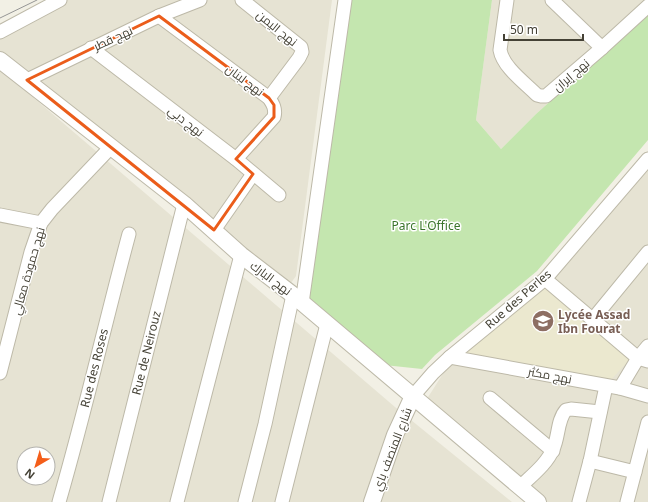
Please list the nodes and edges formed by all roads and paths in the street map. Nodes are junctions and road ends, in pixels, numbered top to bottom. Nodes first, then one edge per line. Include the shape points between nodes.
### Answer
1 (60, 0) edge
2 (200, 0) edge
3 (242, 0) edge
4 (345, 0) edge
5 (507, 0) edge
6 (552, 0) edge
7 (646, 5) edge
8 (159, 16) junction
9 (0, 32) edge
10 (91, 48) junction
11 (602, 48) junction
12 (0, 60) edge
13 (27, 80) junction
14 (269, 98) junction
15 (111, 147) junction
16 (236, 159) junction
17 (648, 159) edge
18 (253, 174) junction
19 (279, 195) dead end
20 (184, 204) junction
21 (0, 215) edge
22 (41, 223) junction
23 (214, 230) junction
24 (129, 234) dead end
25 (648, 252) edge
26 (241, 255) junction
27 (545, 279) junction
28 (298, 299) junction
29 (593, 319) junction
30 (326, 324) junction
31 (648, 346) edge
32 (450, 357) junction
33 (643, 360) edge
34 (0, 372) edge
35 (606, 386) junction
36 (620, 388) junction
37 (413, 396) junction
38 (648, 396) edge
39 (490, 398) dead end
40 (600, 412) junction
41 (648, 422) edge
42 (553, 451) junction
43 (590, 460) junction
44 (635, 472) junction
45 (520, 487) junction
46 (374, 500) edge
47 (59, 502) edge
48 (109, 502) edge
49 (177, 502) edge
50 (246, 502) edge
51 (282, 502) edge
52 (538, 502) edge
53 (579, 502) edge
54 (627, 502) edge

1 - 9 street
2 - 8 street, نهج قطر
3 - 14 street, نهج اليمن via 301,47 299,58
4 - 28 street
5 - 11 street, نهج إيران via 500,50 502,57 537,95 546,96
6 - 11 street
7 - 11 street, نهج إيران
8 - 10 street, نهج قطر
8 - 14 street, نهج لبنان
10 - 13 street, نهج قطر
10 - 16 street, نهج دبي
12 - 13 street, نهج البارك
13 - 15 street, نهج البارك
14 - 16 street, نهج لبنان via 275,109 274,117
15 - 20 street, نهج البارك
15 - 22 street, نهج حمودة معالي
16 - 18 street, نهج دبي
17 - 27 street, Rue des Perles
18 - 19 street, نهج دبي
18 - 23 street
20 - 23 street, نهج البارك
20 - 48 street, Rue de Neirouz
21 - 22 street
22 - 34 street, نهج حمودة معالي
23 - 26 street, نهج البارك
24 - 47 street, Rue des Roses
25 - 29 street
26 - 28 street, نهج البارك
26 - 49 street
27 - 29 street
27 - 32 street, Rue des Perles
28 - 30 street, نهج البارك
28 - 50 street
29 - 33 street
30 - 37 street, نهج البارك
30 - 51 street
31 - 33 street
32 - 35 street, نهج مكثر
32 - 37 street, Rue des Perles
33 - 36 street
35 - 36 street, نهج مكثر
35 - 40 street
36 - 38 street, نهج مكثر
37 - 45 street, نهج البارك
37 - 46 street, شارع المنصف باي via 395,435
39 - 42 street
40 - 42 street via 566,410
40 - 43 street
41 - 44 street
42 - 45 street
43 - 44 street
43 - 53 street
44 - 54 street
45 - 52 street, نهج البارك

